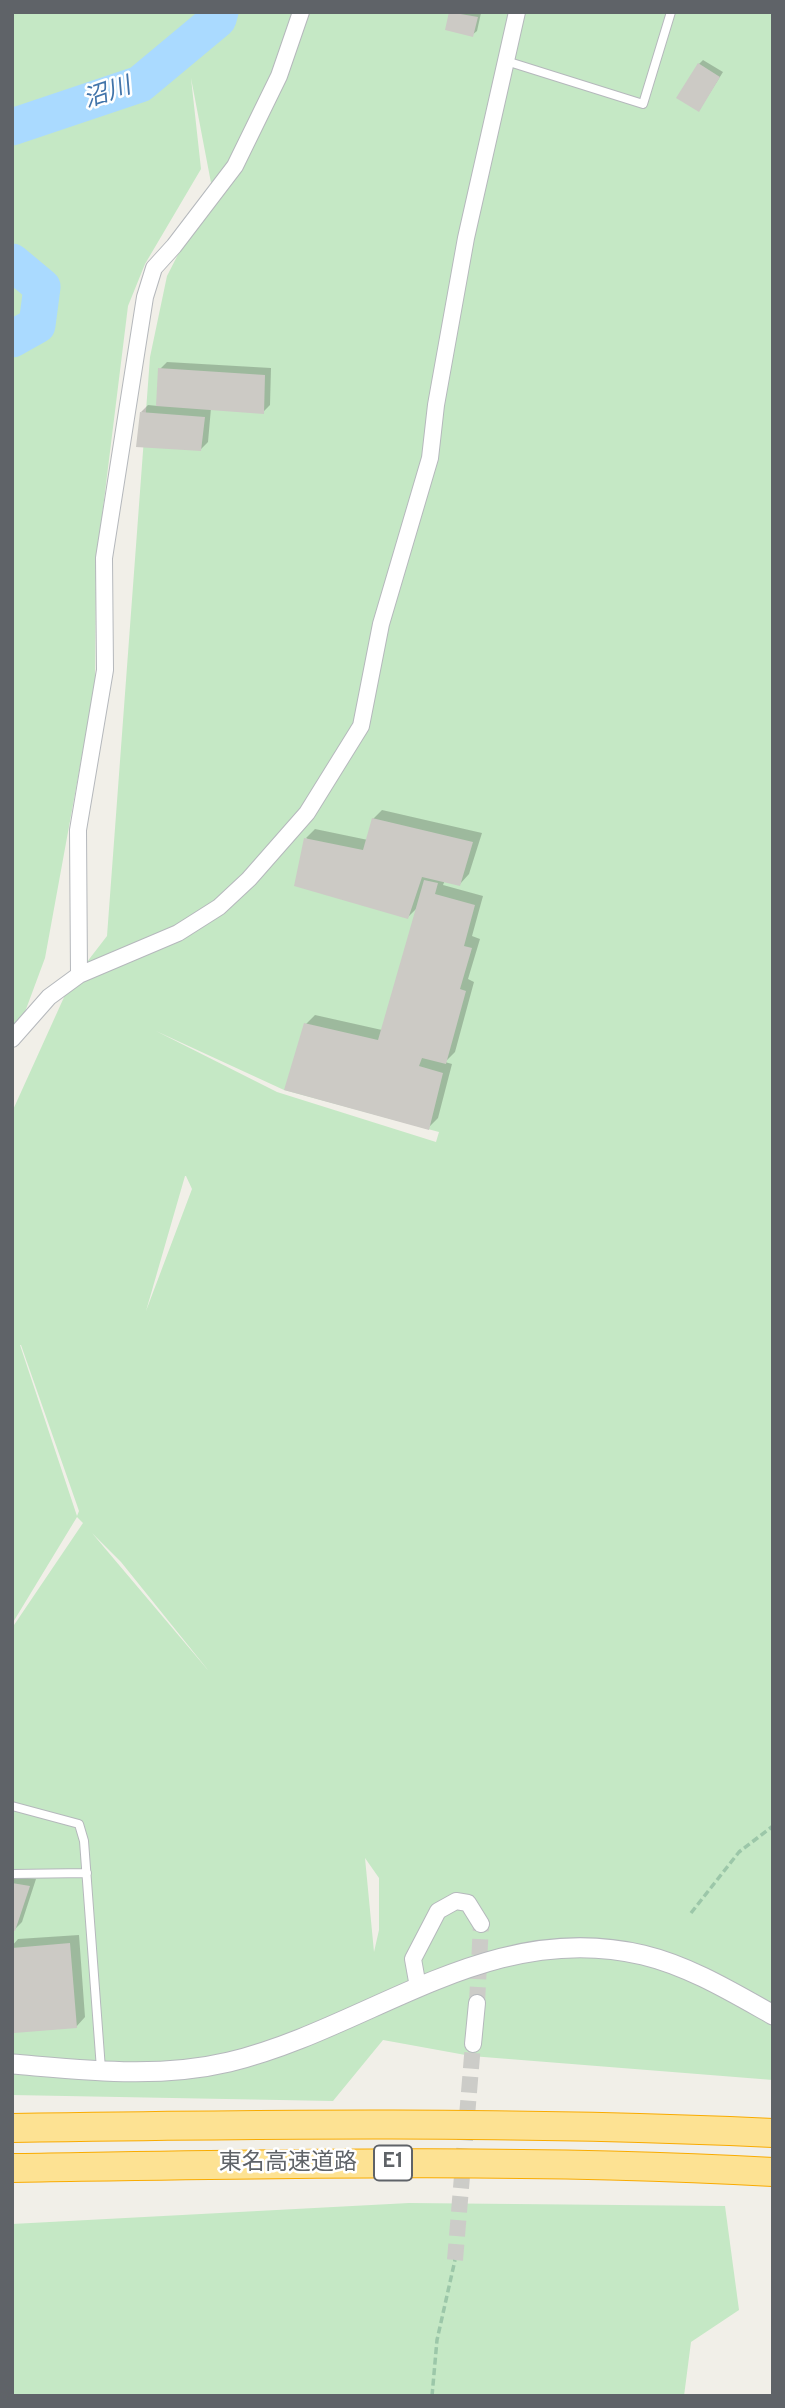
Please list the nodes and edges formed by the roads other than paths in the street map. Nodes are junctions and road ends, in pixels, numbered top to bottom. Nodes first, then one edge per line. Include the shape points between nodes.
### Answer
1 (301, 12) edge
2 (517, 12) edge
3 (671, 12) edge
4 (506, 61) junction
5 (79, 975) junction
6 (12, 1039) edge
7 (12, 1806) edge
8 (87, 1873) junction
9 (12, 1874) edge
10 (481, 1924) dead end
11 (418, 1987) junction
12 (477, 2003) tunnel mouth
13 (773, 2015) edge
14 (473, 2044) tunnel mouth
15 (12, 2064) edge
16 (102, 2072) junction
17 (12, 2128) edge
18 (773, 2133) edge
19 (12, 2168) edge
20 (773, 2172) edge

1 - 5 street via 279,76 235,166 154,268 145,297 104,558 105,670 78,830
2 - 4 street
3 - 4 lane via 643,104
4 - 5 street via 466,239 430,458 381,624 361,726 307,813 219,907 178,933
5 - 6 street via 49,997
7 - 8 lane via 79,1824
8 - 9 lane
8 - 16 lane
10 - 11 street via 468,1903 456,1901 438,1911 413,1959
11 - 13 street via 498,1957 565,1948 604,1949 643,1955 680,1968
11 - 16 street via 270,2050 227,2062 187,2069
12 - 14 street
15 - 16 street
17 - 18 highway, 東名高速道路 / E1 via 494,2125
19 - 20 highway, 東名高速道路 / E1 via 509,2164

